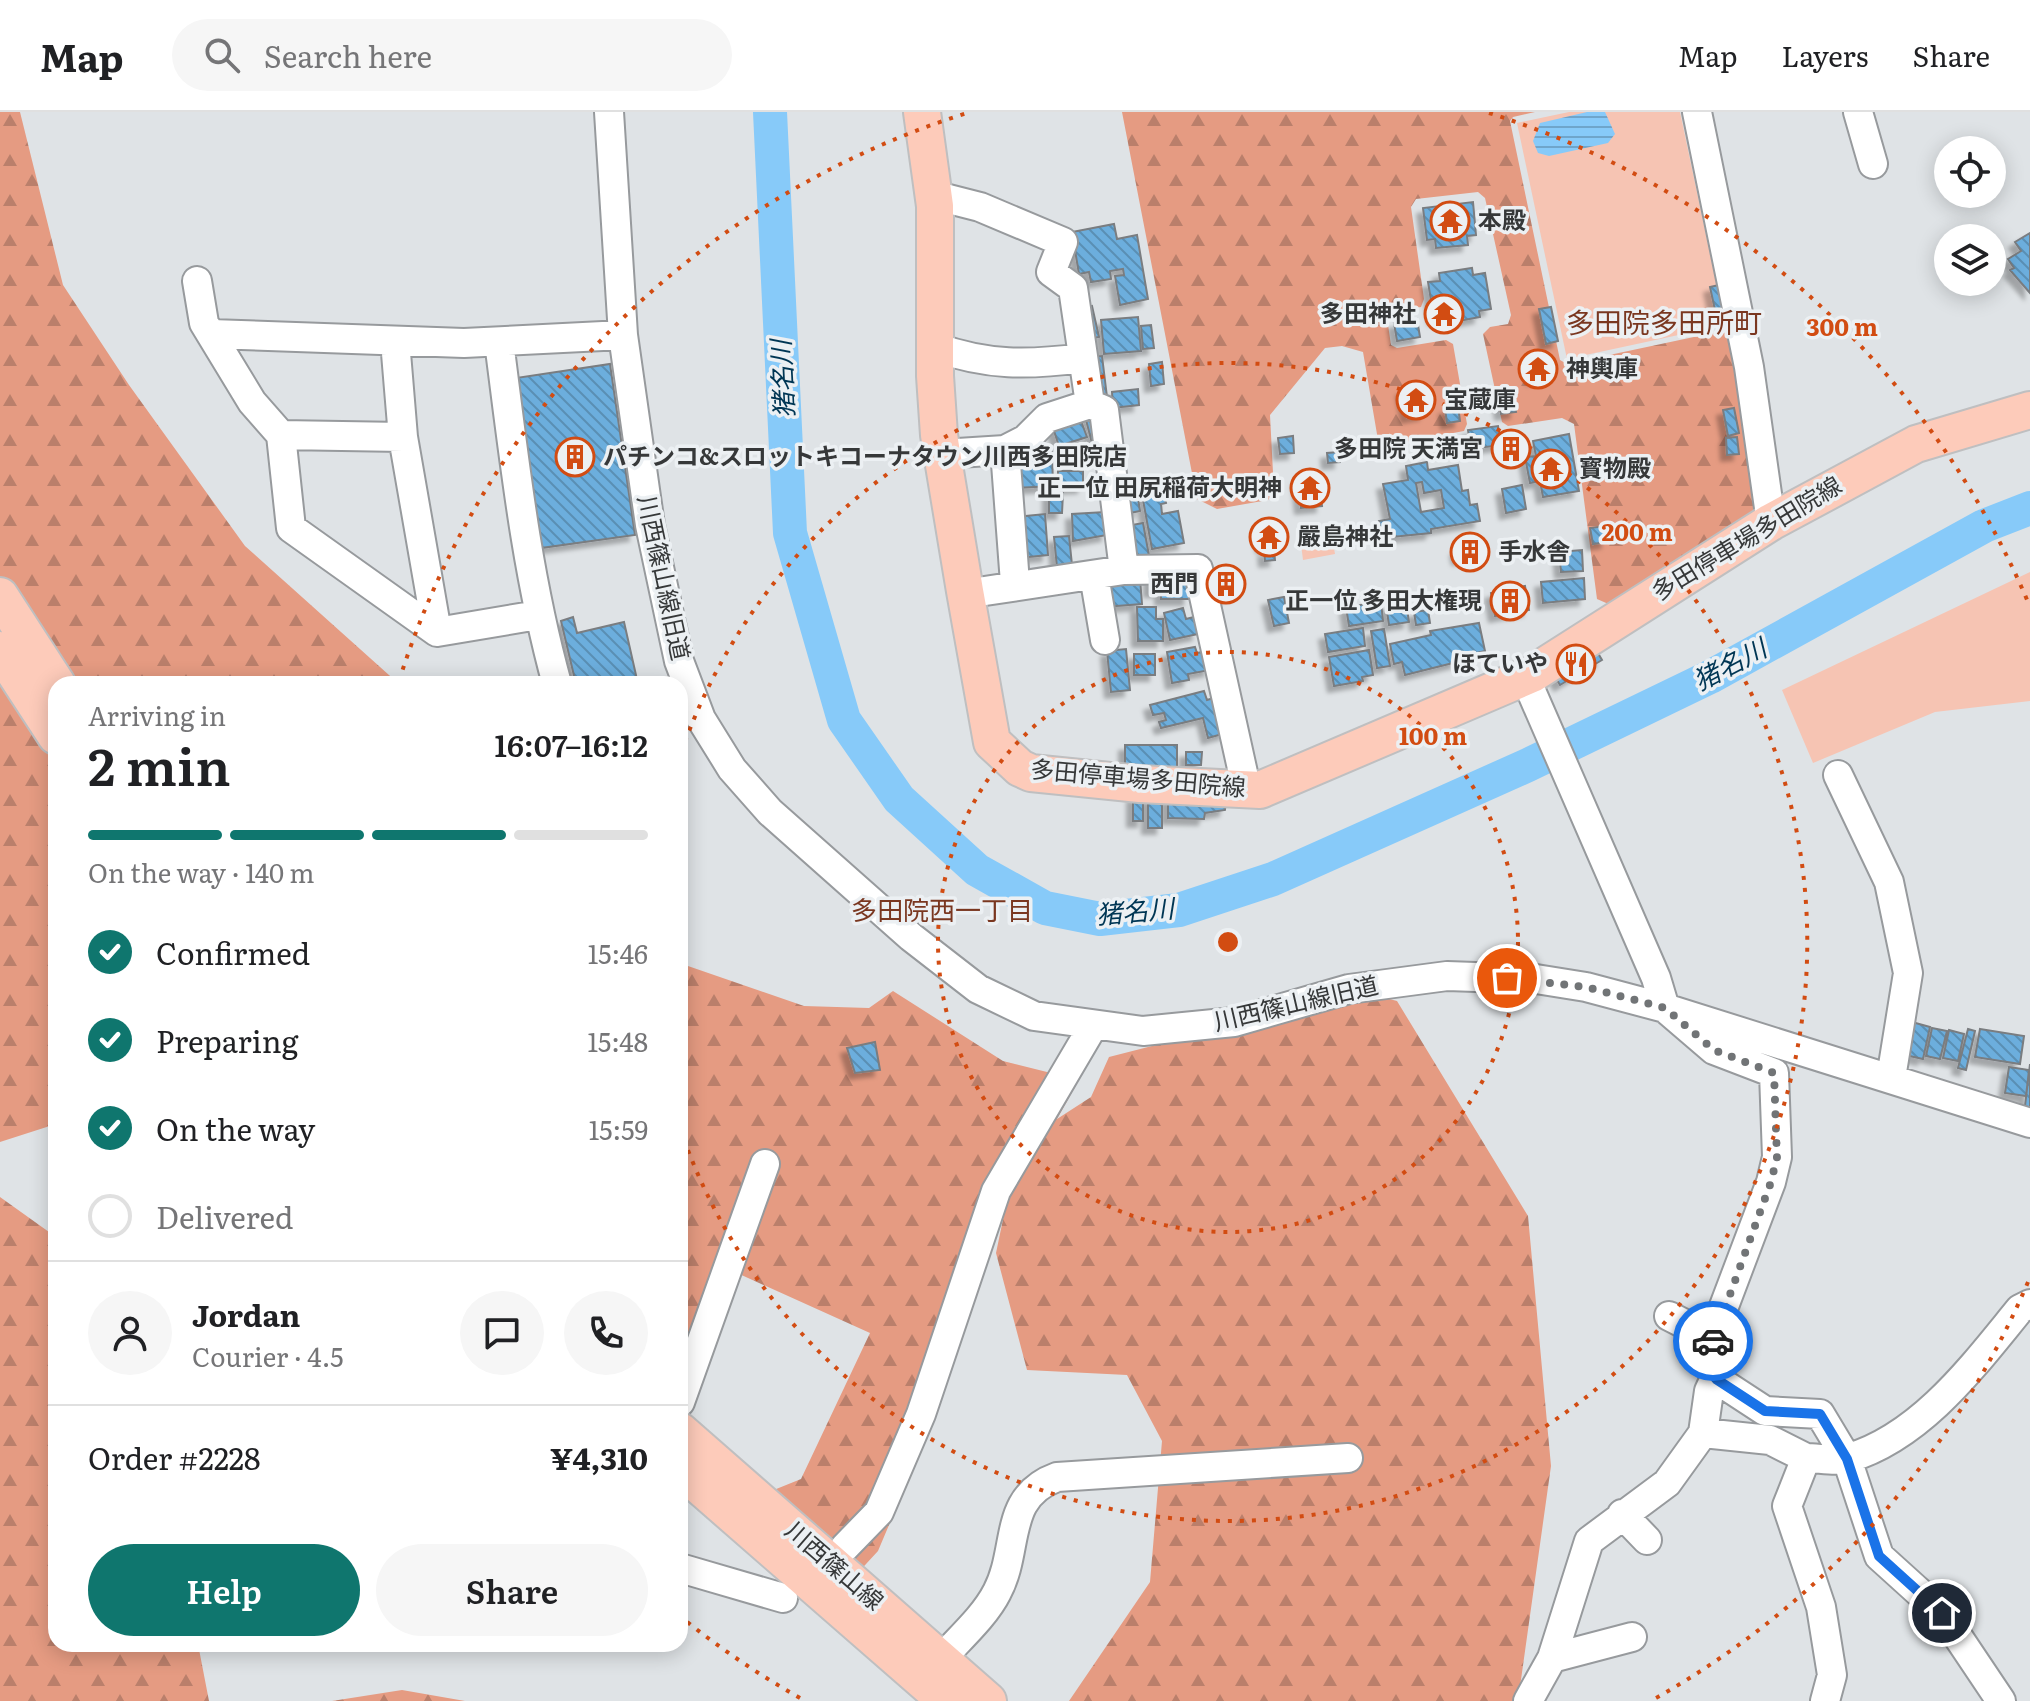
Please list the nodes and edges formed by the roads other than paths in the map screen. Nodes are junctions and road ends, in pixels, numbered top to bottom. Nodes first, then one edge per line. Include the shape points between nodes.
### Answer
1 (609, 112) edge
2 (922, 112) edge
3 (1697, 112) edge
4 (1858, 112) edge
5 (1873, 164) dead end
6 (933, 195) junction
7 (197, 281) dead end
8 (211, 334) junction
9 (623, 335) junction
10 (395, 341) junction
11 (499, 342) junction
12 (935, 347) junction
13 (1083, 358) junction
14 (1090, 404) junction
15 (2030, 410) edge
16 (281, 435) junction
17 (403, 437) junction
18 (1005, 450) junction
19 (942, 454) junction
20 (1771, 522) junction
21 (1124, 570) junction
22 (1094, 575) junction
23 (1015, 583) junction
24 (965, 594) junction
25 (0, 596) edge
26 (538, 615) junction
27 (437, 632) junction
28 (1105, 640) dead end
29 (0, 650) edge
30 (52, 676) edge
31 (555, 676) edge
32 (682, 676) edge
33 (1530, 688) junction
34 (48, 724) edge
35 (690, 724) edge
36 (1838, 775) dead end
37 (1247, 791) junction
38 (1665, 1008) junction
39 (1093, 1026) junction
40 (1891, 1078) junction
41 (2030, 1123) edge
42 (765, 1164) dead end
43 (2030, 1304) edge
44 (1669, 1316) dead end
45 (1712, 1338) junction
46 (1716, 1379) junction
47 (688, 1380) edge
48 (1703, 1433) junction
49 (688, 1438) edge
50 (1348, 1458) dead end
51 (1806, 1458) junction
52 (1847, 1459) junction
53 (688, 1476) edge
54 (1622, 1514) junction
55 (1647, 1540) dead end
56 (845, 1547) dead end
57 (688, 1570) edge
58 (783, 1598) dead end
59 (1632, 1637) dead end
60 (1552, 1658) junction
61 (941, 1659) junction
62 (946, 1701) edge
63 (988, 1701) edge
64 (1528, 1701) edge
65 (1825, 1701) edge
66 (2001, 1701) edge

1 - 9 street, 川西篠山線旧道
2 - 6 main road, 多田停車場多田院線
3 - 20 street via 1749,367
4 - 5 street
6 - 12 main road, 多田停車場多田院線
6 - 13 street via 980,207 1063,242 1051,272 1073,288
7 - 8 street
8 - 10 street
8 - 16 street via 252,402
9 - 11 street
9 - 32 street, 川西篠山線旧道 via 650,525
10 - 11 street
10 - 17 street
11 - 26 street
12 - 13 street via 988,363
12 - 19 main road, 多田停車場多田院線
13 - 14 street
14 - 18 street via 1047,418
14 - 21 street via 1104,410
15 - 20 main road, 多田停車場多田院線 via 1916,444
16 - 17 street
16 - 27 street via 291,528
17 - 27 street
18 - 19 street
18 - 23 street
19 - 24 main road, 多田停車場多田院線
20 - 33 main road, 多田停車場多田院線
21 - 22 street
21 - 37 street via 1198,569
22 - 23 street
22 - 28 street
23 - 24 street
24 - 37 main road, 多田停車場多田院線 via 992,742 1020,768 1078,778
25 - 30 main road
26 - 27 street
26 - 31 street
29 - 34 main road
33 - 37 main road, 多田停車場多田院線
33 - 38 street
35 - 39 street, 川西篠山線旧道 via 770,812 978,989 1034,1016
36 - 40 street via 1889,882 1908,973
38 - 39 street, 川西篠山線旧道 via 1536,979 1447,976 1349,989 1234,1022 1143,1031
38 - 40 street, 川西篠山線旧道
38 - 45 street via 1714,1050 1774,1073 1777,1157
39 - 56 street via 996,1191 921,1414 879,1512
40 - 41 street, 川西篠山線旧道
42 - 47 street
43 - 52 street via 2020,1309 1960,1383 1895,1436
44 - 45 street
45 - 46 street via 1721,1365
46 - 48 street
46 - 52 street via 1765,1411 1820,1414
48 - 51 street via 1770,1440
48 - 54 street via 1667,1483
49 - 61 main road, 川西篠山線
50 - 61 street via 1057,1477 1040,1483 1020,1508 997,1593
51 - 52 street
51 - 65 street via 1787,1506 1821,1607 1832,1675
52 - 66 street via 1879,1556 1942,1613
53 - 62 main road, 川西篠山線
54 - 55 street
54 - 60 street via 1589,1541
57 - 58 street
59 - 60 street
60 - 64 street
61 - 63 main road, 川西篠山線

